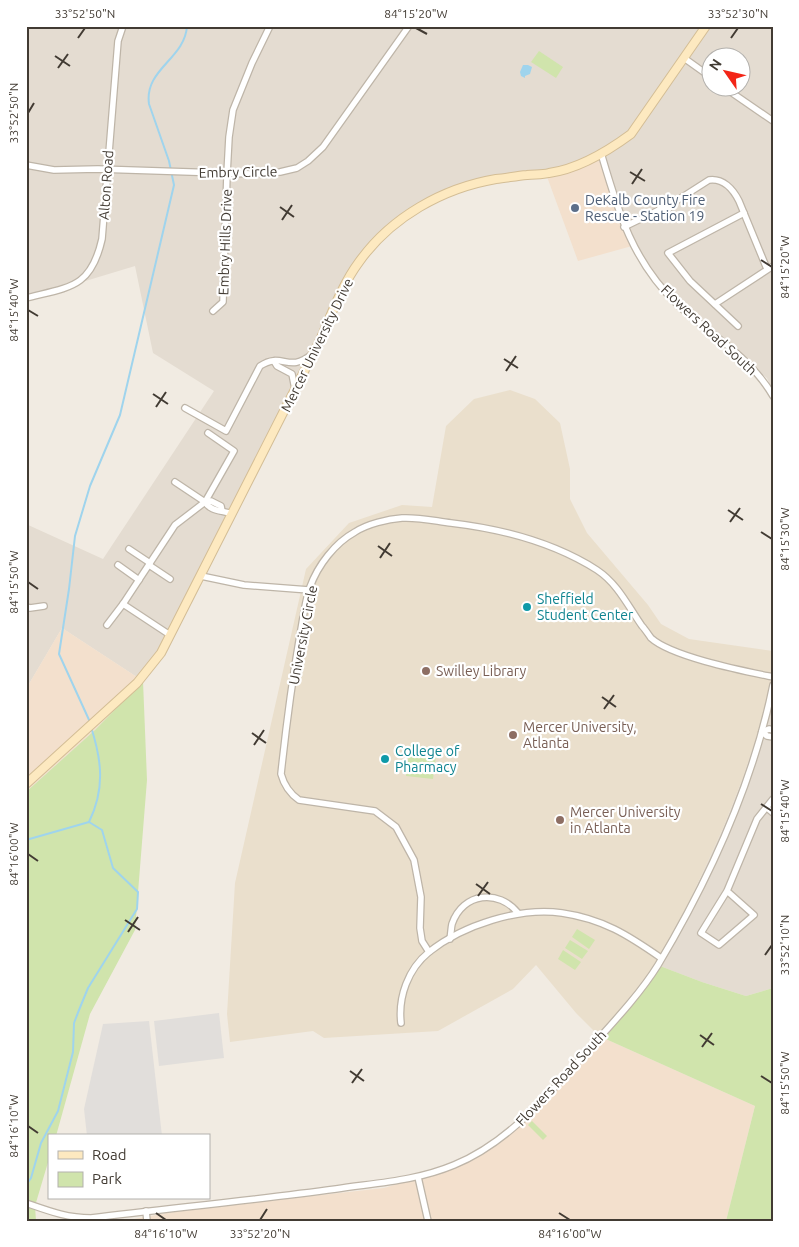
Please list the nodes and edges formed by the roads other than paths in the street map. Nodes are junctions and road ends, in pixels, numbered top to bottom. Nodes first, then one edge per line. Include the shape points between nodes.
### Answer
1 (123, 26) edge
2 (270, 26) edge
3 (409, 26) edge
4 (706, 26) edge
5 (684, 58) junction
6 (702, 71) edge
7 (739, 98) edge
8 (773, 122) edge
9 (601, 154) junction
10 (26, 165) edge
11 (107, 171) junction
12 (227, 174) junction
13 (744, 212) junction
14 (624, 227) junction
15 (770, 268) edge
16 (26, 298) edge
17 (715, 304) junction
18 (213, 311) dead end
19 (738, 326) dead end
20 (313, 353) junction
21 (274, 361) junction
22 (292, 364) junction
23 (288, 371) junction
24 (295, 389) junction
25 (773, 396) edge
26 (185, 408) dead end
27 (208, 433) dead end
28 (175, 482) dead end
29 (205, 502) junction
30 (232, 514) junction
31 (130, 548) dead end
32 (149, 564) junction
33 (118, 565) dead end
34 (201, 576) junction
35 (170, 579) dead end
36 (139, 580) junction
37 (309, 590) junction
38 (123, 604) junction
39 (26, 606) edge
40 (44, 606) dead end
41 (107, 625) dead end
42 (170, 635) junction
43 (773, 677) edge
44 (773, 685) edge
45 (773, 730) edge
46 (762, 732) junction
47 (773, 737) edge
48 (26, 784) edge
49 (773, 799) edge
50 (767, 808) junction
51 (773, 812) edge
52 (727, 891) junction
53 (518, 913) junction
54 (450, 939) junction
55 (429, 952) junction
56 (661, 958) junction
57 (401, 1023) dead end
58 (418, 1177) junction
59 (26, 1203) edge
60 (146, 1211) junction
61 (148, 1221) edge
62 (428, 1221) edge

1 - 11 street, Alton Road via 118,41
2 - 12 street, Embry Hills Drive via 233,110
3 - 12 street, Embry Circle via 324,147 308,161 280,172
4 - 5 street, Mercer University Drive
5 - 6 street
5 - 9 street, Mercer University Drive via 631,134
7 - 8 street
9 - 14 street, Flowers Road South
9 - 20 street, Mercer University Drive via 560,171 469,186 416,208 393,224 358,263
10 - 11 street, Embry Circle via 54,170
11 - 12 street, Embry Circle
11 - 16 street, Alton Road via 102,239 91,270 73,285
12 - 18 street, Embry Hills Drive via 223,302
13 - 14 street via 735,194 722,181 715,179
13 - 15 street
13 - 17 street via 668,253 690,281
14 - 25 street, Flowers Road South via 634,249 663,290 692,318 743,358
15 - 17 street
17 - 19 street
20 - 22 street via 304,361
20 - 24 street, Mercer University Drive
21 - 22 street
21 - 23 street
21 - 26 street via 260,366 226,431
22 - 23 street
23 - 24 street via 292,374
24 - 30 street, Mercer University Drive
27 - 29 street via 234,451
28 - 29 street
29 - 30 street via 212,509
29 - 32 street via 175,525
30 - 34 street, Mercer University Drive
31 - 32 street
32 - 35 street
32 - 36 street
33 - 36 street
34 - 37 street via 244,585
34 - 42 street, Mercer University Drive
36 - 38 street
37 - 43 street, University Circle via 329,554 355,531 402,518 474,526 518,535 581,560 600,572 618,589 651,638 665,647 734,669
37 - 55 street, University Circle via 295,663 281,774 283,781 299,800 375,811 396,827 414,860 421,897 422,941
38 - 41 street
38 - 42 street
39 - 40 street
42 - 48 street, Mercer University Drive via 161,653 137,684
44 - 46 street, Flowers Road South
45 - 46 street
46 - 47 street
46 - 56 street, Flowers Road South via 716,859
49 - 50 street
50 - 51 street
50 - 52 street via 757,819
52 - 52 street via 702,933 719,945 754,915
53 - 54 street via 469,928
53 - 54 street via 503,900 488,896 473,900 457,914
53 - 56 street via 561,913 601,923 626,934
54 - 55 street
55 - 57 street via 405,984
56 - 58 street, Flowers Road South via 637,994 587,1052 513,1129 480,1152
58 - 60 street, Flowers Road South
58 - 62 street
59 - 60 street, Flowers Road South via 69,1217
60 - 61 street

